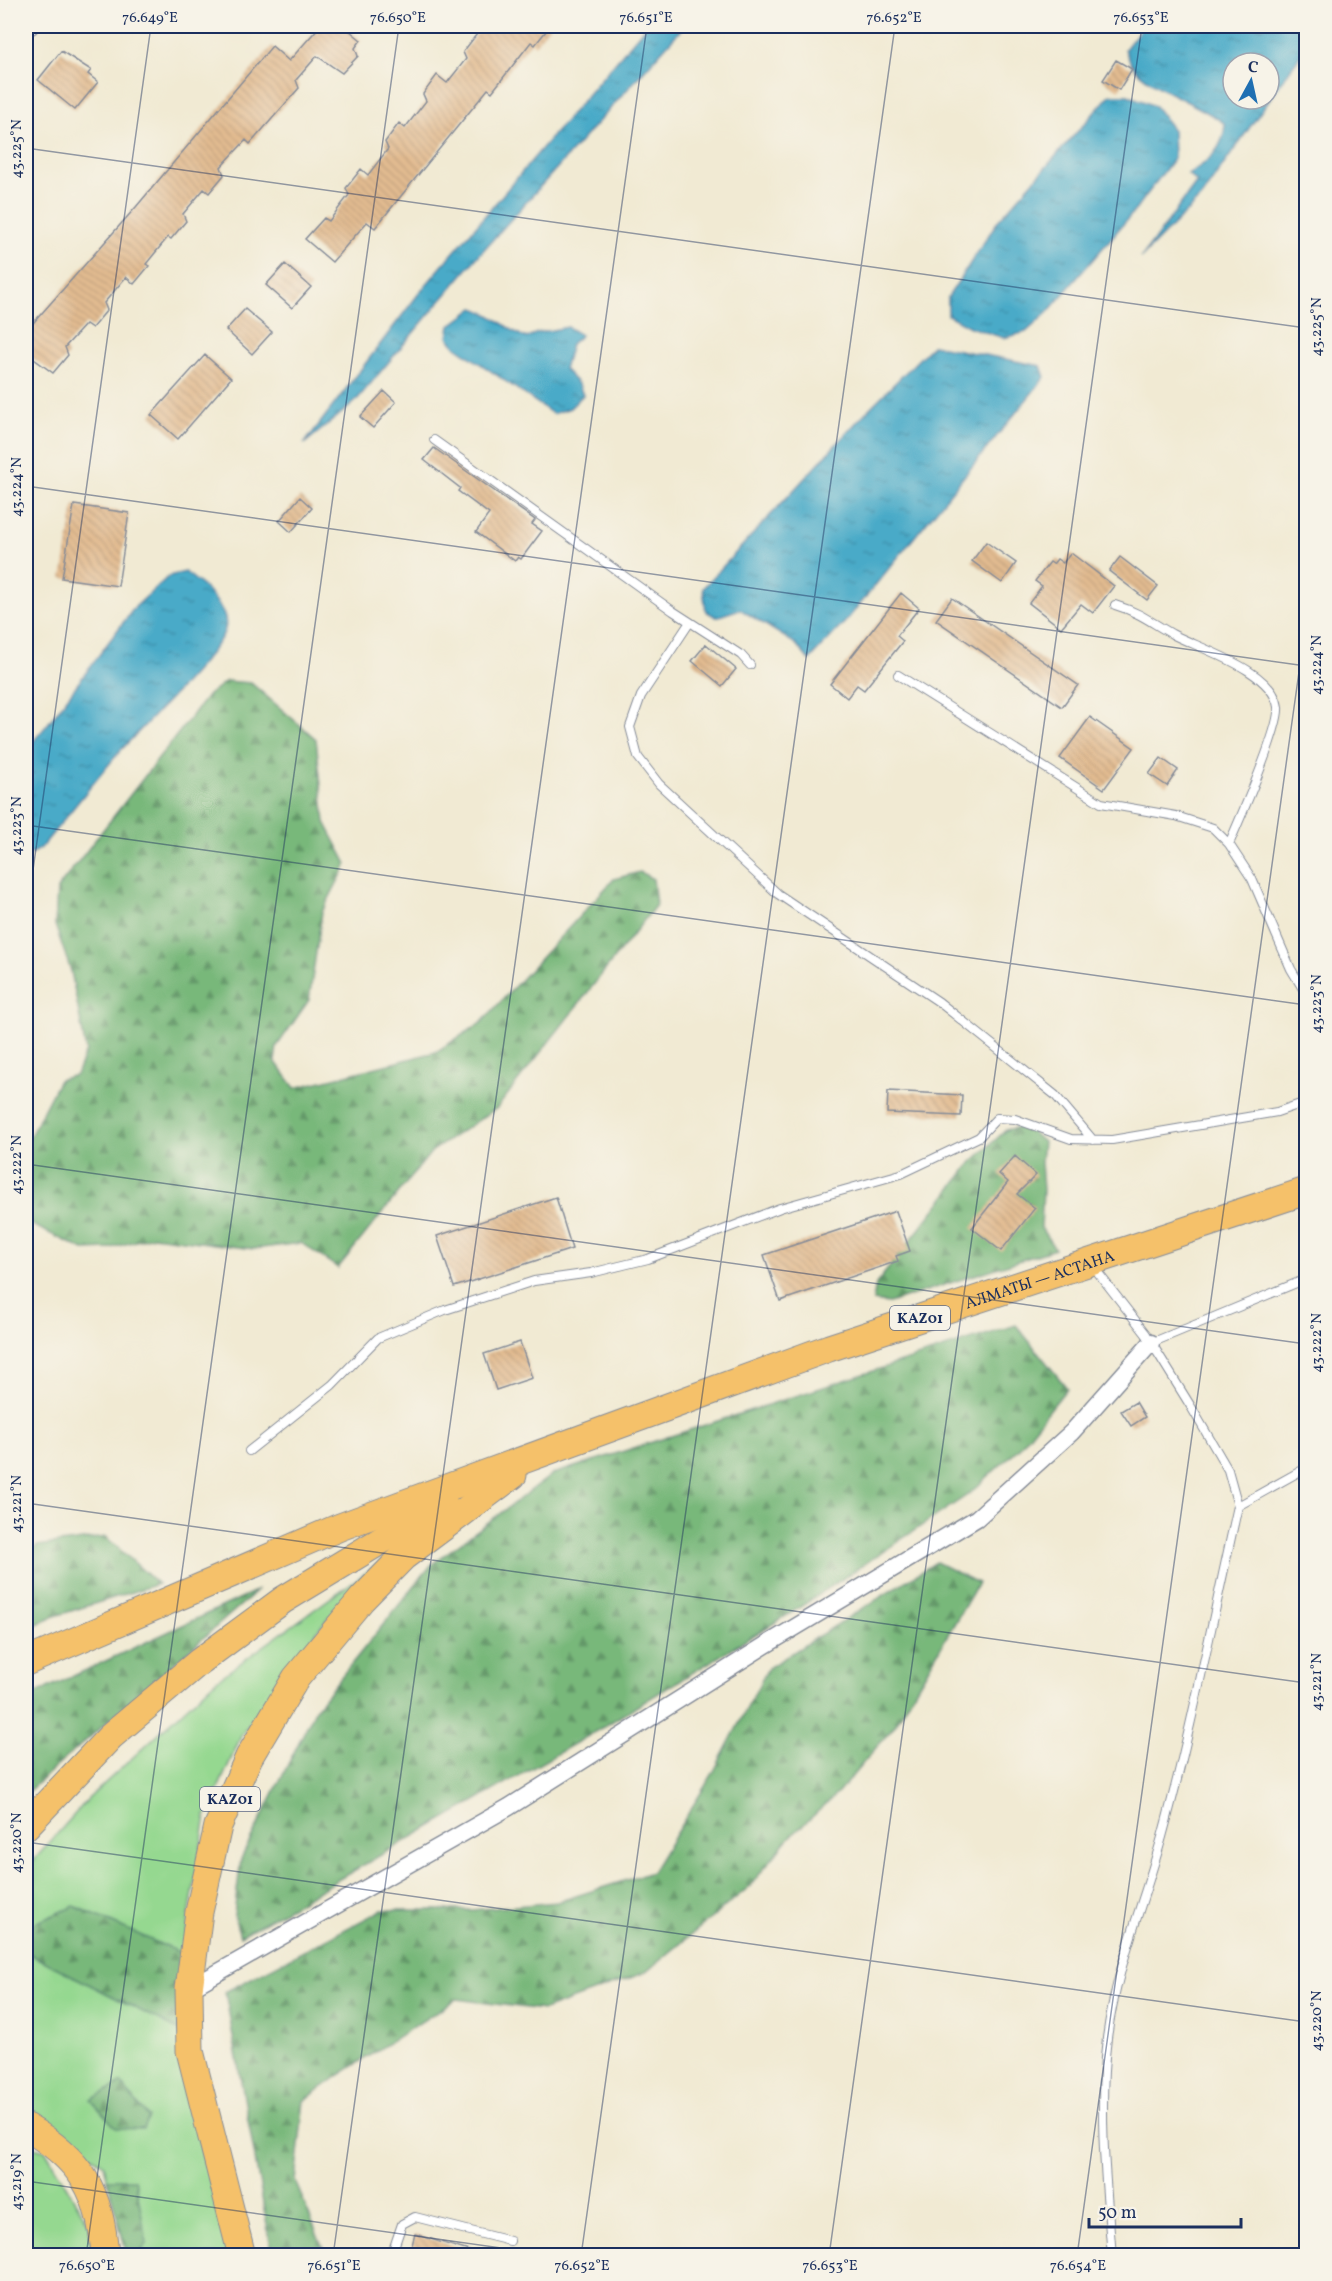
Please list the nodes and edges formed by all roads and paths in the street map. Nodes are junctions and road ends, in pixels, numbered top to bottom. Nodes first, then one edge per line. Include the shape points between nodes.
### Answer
1 (434, 440) dead end
2 (1115, 605) dead end
3 (690, 622) junction
4 (750, 665) dead end
5 (898, 675) dead end
6 (1229, 844) junction
7 (1306, 994) edge
8 (1305, 1104) edge
9 (1093, 1140) junction
10 (1306, 1191) edge
11 (1089, 1262) junction
12 (1306, 1279) edge
13 (1151, 1343) junction
14 (249, 1451) dead end
15 (538, 1456) junction
16 (1306, 1468) edge
17 (1238, 1506) junction
18 (26, 1662) edge
19 (26, 1826) edge
20 (189, 1989) junction
21 (26, 2127) edge
22 (510, 2241) dead end
23 (105, 2256) edge
24 (242, 2256) edge
25 (391, 2256) edge
26 (1112, 2256) edge

1 - 3 lane
2 - 6 lane via 1140,613 1171,634 1238,664 1275,695 1279,709 1273,733
3 - 4 lane
3 - 9 lane via 641,696 630,727 638,757 659,784 778,894 939,1002 1055,1095
5 - 6 lane via 1101,803 1176,816 1213,828
6 - 7 lane via 1252,879
8 - 9 lane via 1277,1112
9 - 14 lane via 1071,1139 1015,1119 997,1118 979,1137 901,1174 780,1208 648,1259 591,1274 534,1281 445,1310 378,1338 332,1385
10 - 11 highway, АЛМАТЫ — АСТАНА / KАZ01
11 - 13 lane
11 - 15 highway, АЛМАТЫ — АСТАНА / KАZ01 via 829,1348
12 - 13 lane
13 - 17 lane via 1228,1470
13 - 20 street via 1072,1432 977,1518 764,1646 509,1807
15 - 18 highway, KАZ01 via 340,1527
15 - 19 highway, KАZ01 via 436,1507 283,1600 199,1662 110,1737
15 - 20 highway, KАZ01 via 403,1557 296,1678 249,1757 218,1826 199,1912
16 - 17 lane
17 - 26 lane via 1162,1838 1120,1967 1107,2038 1106,2185
20 - 24 highway, KАZ01 via 190,2051
21 - 23 highway via 64,2155 93,2190 103,2227
22 - 25 lane via 415,2217 402,2224

